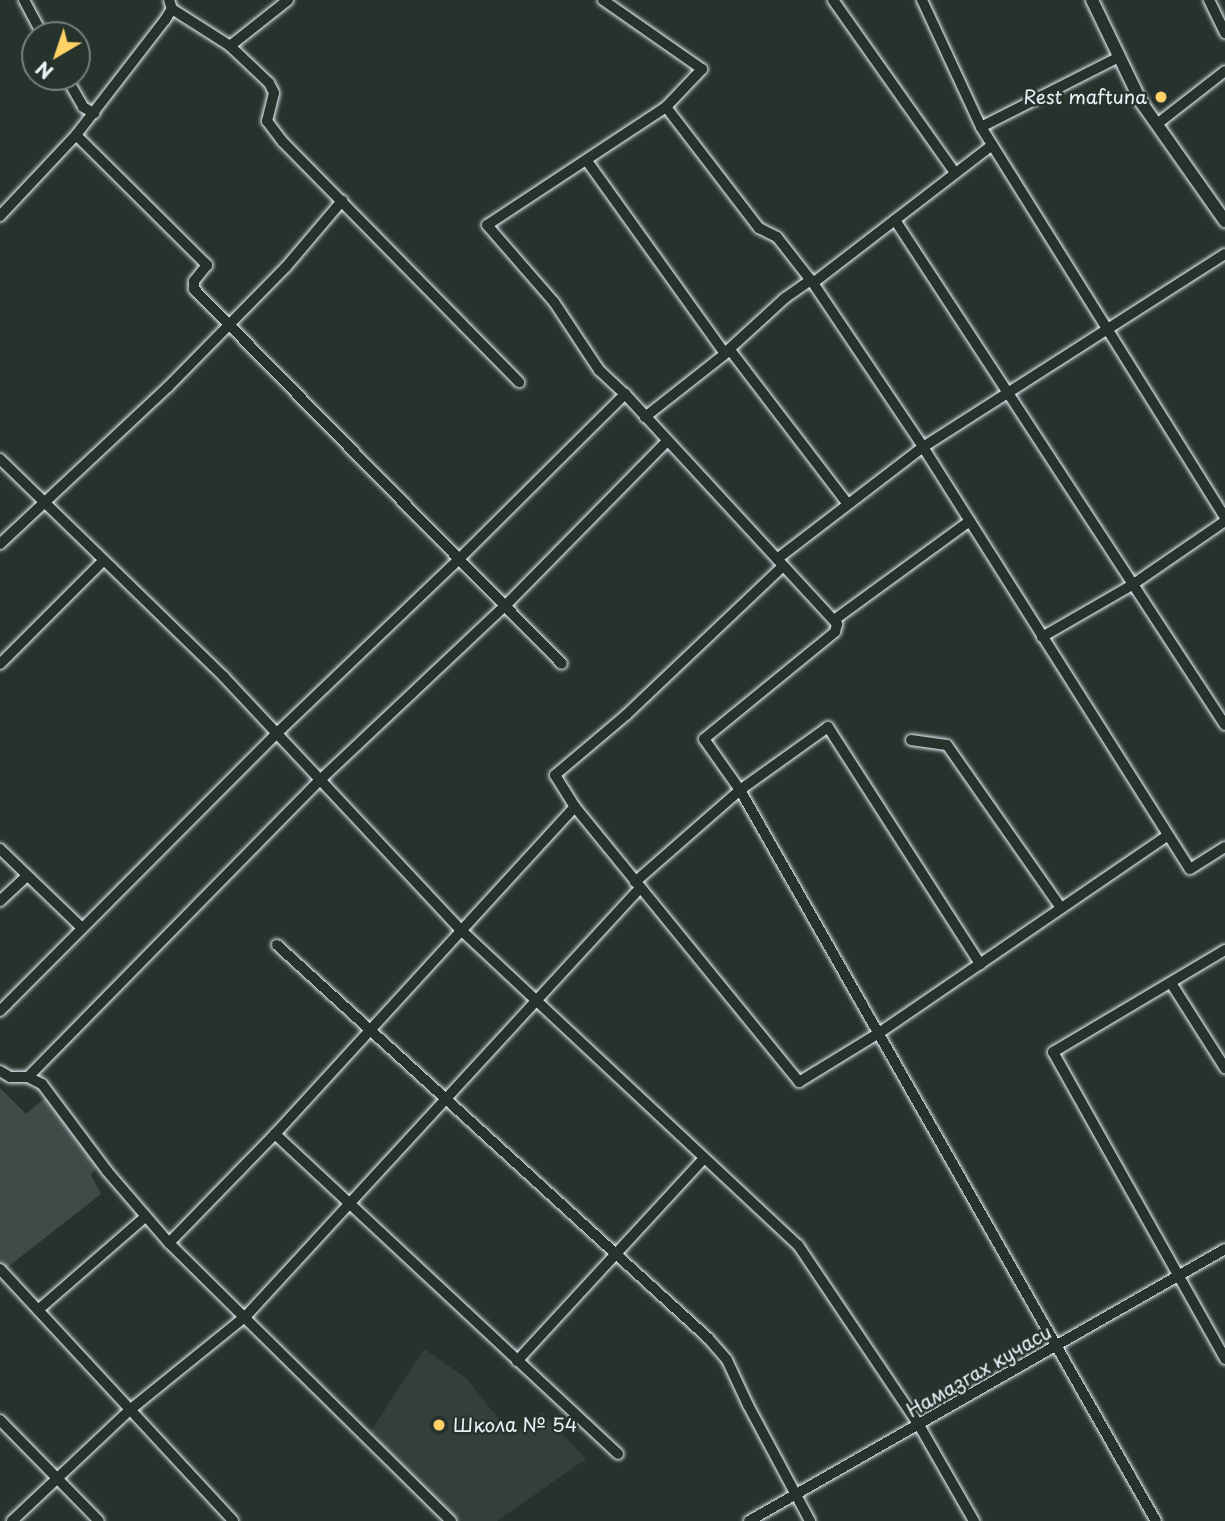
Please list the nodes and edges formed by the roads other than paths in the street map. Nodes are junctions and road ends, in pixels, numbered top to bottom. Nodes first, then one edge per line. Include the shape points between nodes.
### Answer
1 (24, 0) edge
2 (288, 0) edge
3 (603, 0) edge
4 (834, 0) edge
5 (922, 0) edge
6 (1092, 0) edge
7 (1209, 0) edge
8 (171, 4) edge
9 (35, 21) edge
10 (1225, 33) edge
11 (230, 46) junction
12 (1119, 57) junction
13 (1225, 71) edge
14 (74, 91) edge
15 (666, 107) junction
16 (94, 113) junction
17 (1157, 124) junction
18 (981, 127) junction
19 (76, 135) junction
20 (992, 145) junction
21 (587, 161) junction
22 (955, 173) junction
23 (342, 201) junction
24 (0, 216) edge
25 (895, 220) junction
26 (1225, 221) edge
27 (1225, 254) edge
28 (812, 282) junction
29 (227, 324) junction
30 (1105, 330) junction
31 (727, 352) junction
32 (519, 382) dead end
33 (1006, 392) junction
34 (625, 394) junction
35 (645, 417) junction
36 (667, 441) junction
37 (923, 447) junction
38 (0, 459) edge
39 (43, 502) junction
40 (847, 503) junction
41 (1225, 519) edge
42 (970, 521) junction
43 (0, 544) edge
44 (460, 558) junction
45 (103, 561) junction
46 (780, 562) junction
47 (1132, 585) junction
48 (505, 606) junction
49 (834, 620) junction
50 (1042, 637) junction
51 (0, 664) edge
52 (562, 664) dead end
53 (1225, 725) edge
54 (275, 735) junction
55 (911, 740) dead end
56 (319, 781) junction
57 (740, 790) junction
58 (575, 807) junction
59 (1168, 835) junction
60 (1225, 847) edge
61 (0, 849) edge
62 (27, 876) junction
63 (638, 885) junction
64 (0, 901) edge
65 (1061, 908) junction
66 (82, 928) junction
67 (462, 931) junction
68 (277, 945) dead end
69 (1225, 950) edge
70 (980, 964) junction
71 (1171, 983) junction
72 (536, 999) junction
73 (0, 1011) edge
74 (370, 1030) junction
75 (879, 1033) junction
76 (1225, 1068) edge
77 (0, 1071) edge
78 (28, 1077) junction
79 (446, 1098) junction
80 (275, 1134) junction
81 (704, 1158) junction
82 (348, 1205) junction
83 (146, 1216) junction
84 (169, 1243) junction
85 (1225, 1249) edge
86 (617, 1254) junction
87 (0, 1269) edge
88 (1178, 1276) junction
89 (38, 1310) junction
90 (246, 1317) junction
91 (1057, 1346) junction
92 (1225, 1359) edge
93 (517, 1361) junction
94 (131, 1409) junction
95 (2, 1425) edge
96 (919, 1425) junction
97 (618, 1454) dead end
98 (56, 1477) junction
99 (795, 1496) junction
100 (12, 1521) edge
101 (99, 1521) edge
102 (233, 1521) edge
103 (452, 1521) edge
104 (749, 1521) edge
105 (810, 1521) edge
106 (974, 1521) edge
107 (1156, 1521) edge

1 - 9 street
2 - 11 street
3 - 15 street via 702,69
4 - 22 street
5 - 18 street
6 - 12 main road
7 - 10 street
8 - 11 street
8 - 16 street
11 - 23 street via 274,93 267,121
12 - 17 main road
12 - 18 street
13 - 17 street
14 - 16 street via 83,107
15 - 21 street
15 - 28 street via 759,228 777,237
16 - 19 street
17 - 26 main road
18 - 20 street
19 - 24 street
19 - 29 street via 207,265 194,281 194,289
20 - 22 street
20 - 30 street
21 - 31 street
21 - 34 street via 488,225 554,302 599,370
22 - 25 street
23 - 29 street via 286,267
23 - 32 street
25 - 28 street
25 - 33 street
27 - 30 street
28 - 31 street via 785,298
28 - 37 street
29 - 39 street via 168,387
29 - 44 street
30 - 33 street
30 - 41 street
31 - 35 street
31 - 40 street
33 - 37 street
33 - 47 street
34 - 35 street
34 - 44 street
35 - 36 street
36 - 46 street
36 - 48 street
37 - 40 street
37 - 42 street
38 - 39 street
39 - 43 street
39 - 45 street
40 - 46 street
41 - 47 street
42 - 49 street
42 - 50 street
44 - 48 street
44 - 54 street
45 - 51 street
45 - 54 street via 224,677
46 - 49 street
46 - 58 street via 626,715 558,770 557,780
47 - 50 street
47 - 53 street
48 - 52 street
48 - 56 street
49 - 57 street via 835,632 704,738
50 - 59 street
54 - 56 street
54 - 66 street
55 - 65 street via 947,745
56 - 67 street
56 - 78 street
57 - 63 street
57 - 70 street via 828,727
57 - 75 street
58 - 63 street
58 - 67 street
59 - 60 street via 1190,869
59 - 65 street
61 - 62 street
62 - 64 street
62 - 66 street
63 - 72 street
63 - 75 street via 799,1082
65 - 70 street
66 - 73 street
67 - 72 street
67 - 74 street
68 - 74 street
69 - 71 street
70 - 75 street
71 - 76 street
71 - 88 street via 1053,1052
72 - 79 street
72 - 81 street
74 - 79 street
74 - 80 street
75 - 91 street
77 - 78 street via 10,1077
78 - 83 street via 42,1084
79 - 82 street
79 - 86 street
80 - 82 street
80 - 84 street
81 - 86 street
81 - 96 street via 798,1245
82 - 90 street
82 - 93 street
83 - 84 street
83 - 89 street
84 - 90 street
85 - 88 street, Намазгах кучаси
86 - 93 street
86 - 99 street via 727,1360
87 - 89 street
88 - 91 street, Намазгах кучаси
88 - 92 street
89 - 94 street
90 - 94 street
90 - 103 street
91 - 96 street, Намазгах кучаси
91 - 107 street
93 - 97 street
94 - 98 street
94 - 102 street
95 - 98 street
96 - 99 street, Намазгах кучаси
96 - 106 street
98 - 100 street
98 - 101 street
99 - 104 street, Намазгах кучаси
99 - 105 street

